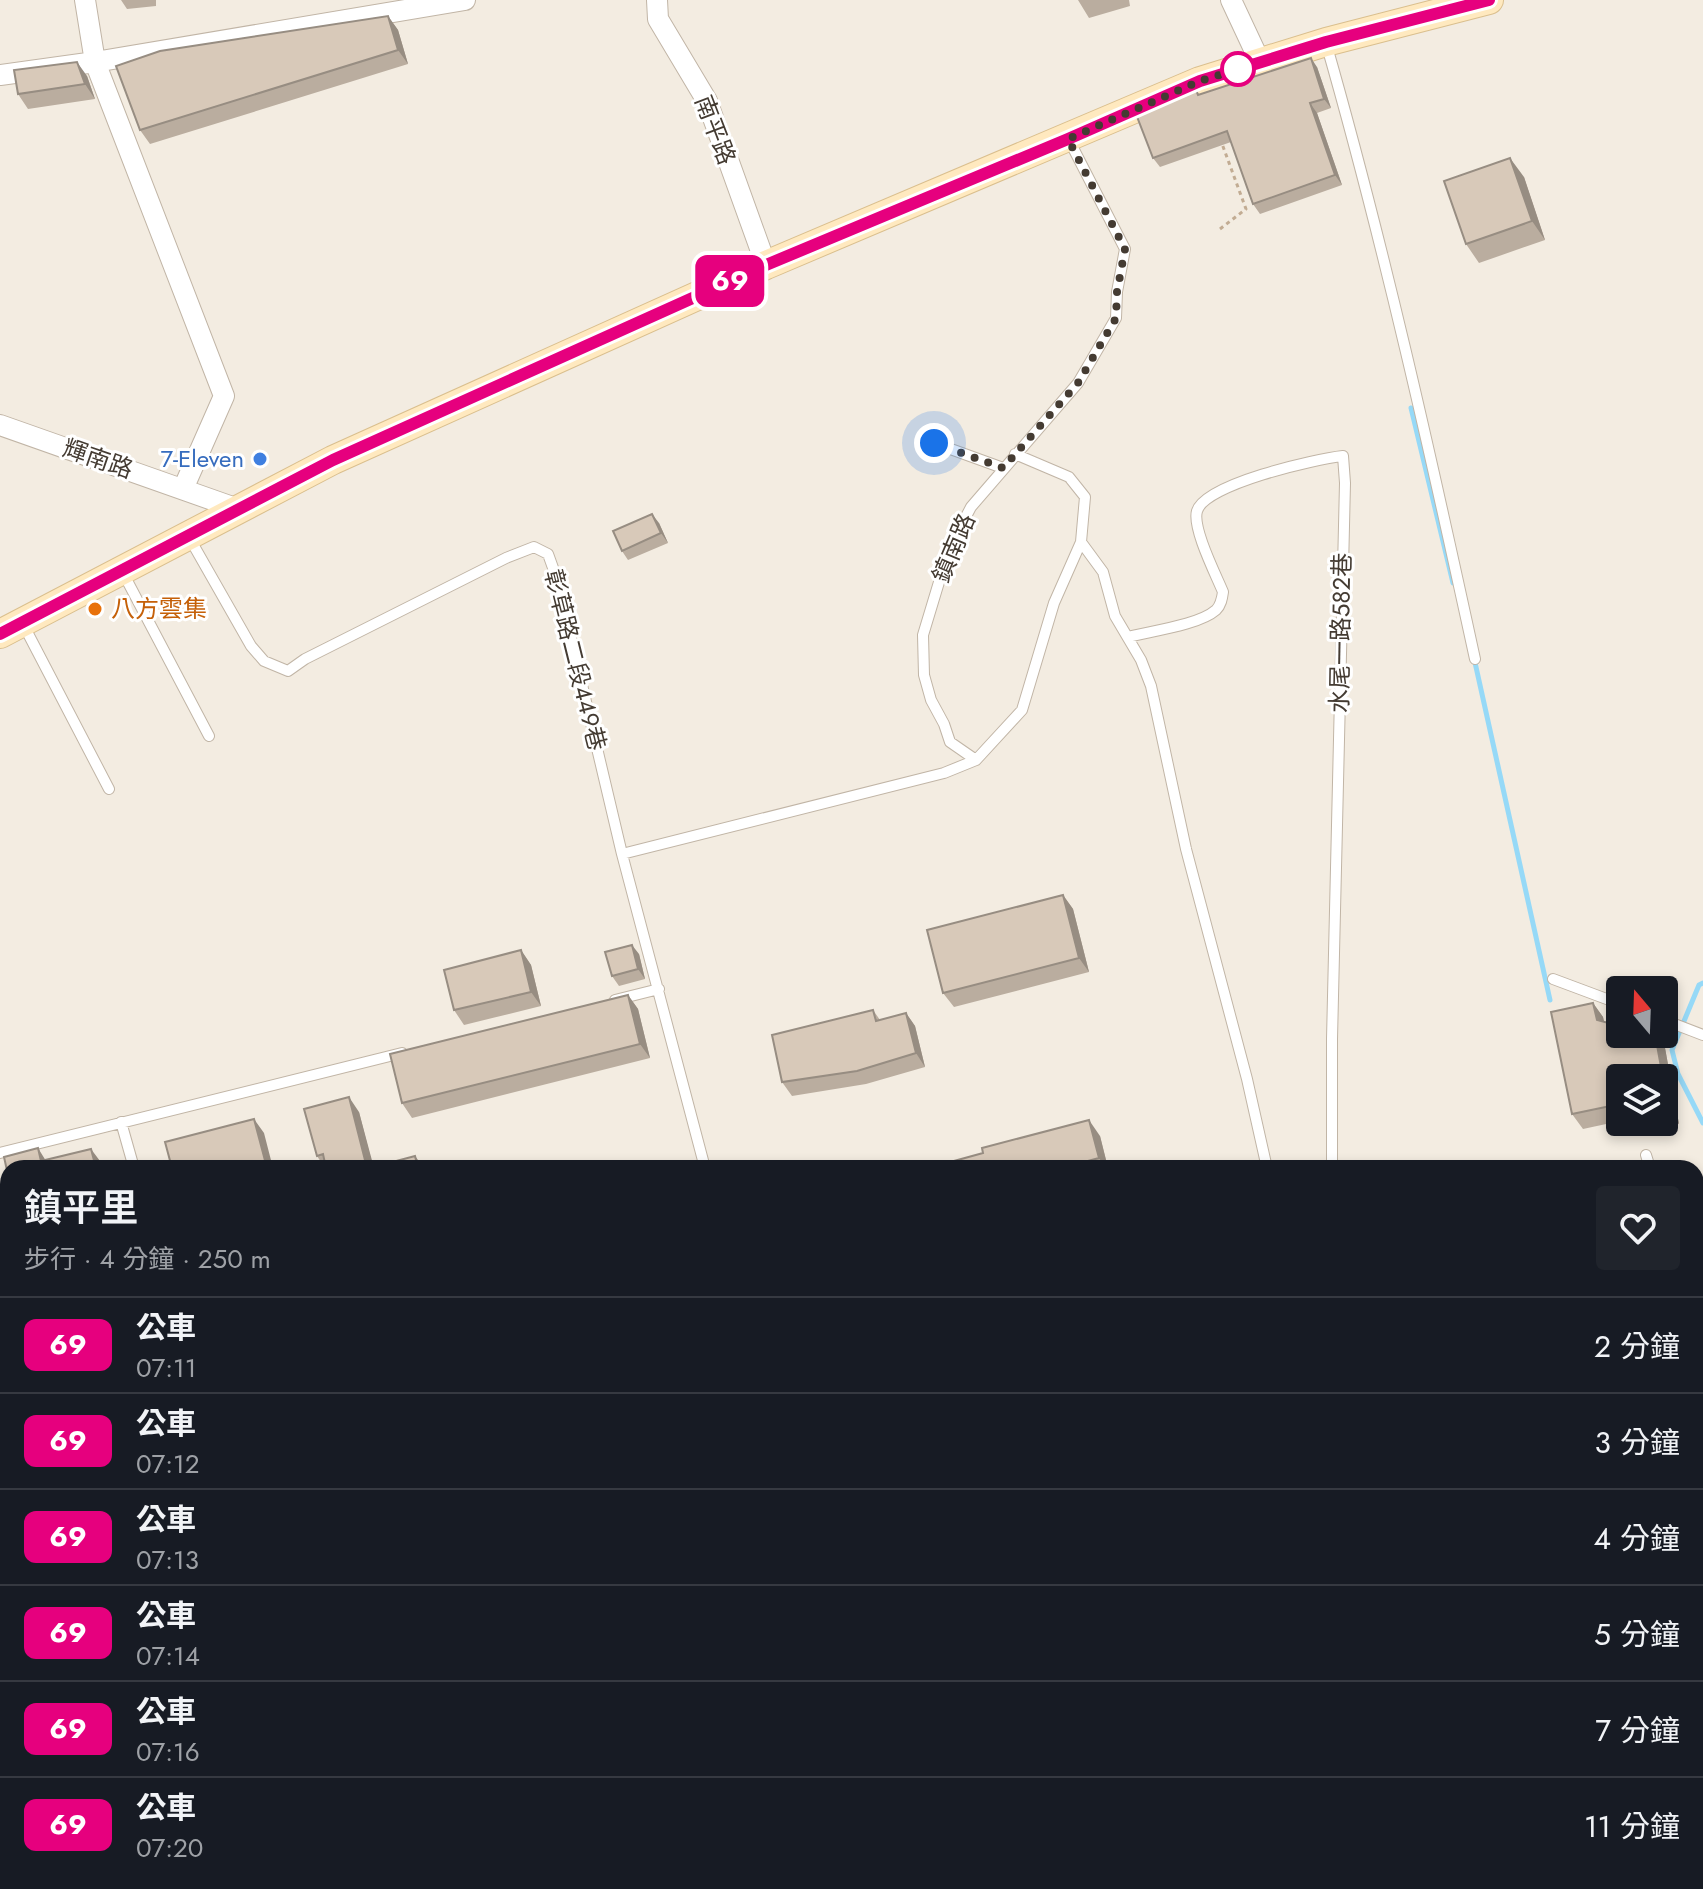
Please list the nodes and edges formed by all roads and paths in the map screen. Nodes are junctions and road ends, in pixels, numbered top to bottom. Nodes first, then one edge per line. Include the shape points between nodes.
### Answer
1 (85, 0) edge
2 (465, 0) edge
3 (657, 0) edge
4 (1231, 0) edge
5 (1489, 0) edge
6 (1326, 42) junction
7 (95, 62) junction
8 (1260, 62) junction
9 (0, 75) edge
10 (1220, 138) edge
11 (1068, 139) junction
12 (1220, 229) dead end
13 (766, 265) junction
14 (0, 425) edge
15 (934, 443) dead end
16 (1015, 454) junction
17 (1003, 468) junction
18 (183, 489) junction
19 (241, 510) junction
20 (188, 537) junction
21 (1081, 542) junction
22 (121, 570) junction
23 (11, 628) edge
24 (1128, 637) junction
25 (1475, 659) dead end
26 (209, 736) dead end
27 (976, 760) junction
28 (109, 789) dead end
29 (622, 854) junction
30 (1553, 979) dead end
31 (659, 989) junction
32 (1606, 999) edge
33 (598, 1004) edge
34 (1678, 1025) edge
35 (1703, 1035) edge
36 (413, 1050) edge
37 (121, 1122) junction
38 (0, 1153) edge
39 (1646, 1155) dead end
40 (132, 1160) edge
41 (703, 1160) edge
42 (1265, 1160) edge
43 (1332, 1160) edge
44 (1648, 1160) edge

1 - 7 street
2 - 7 street
3 - 13 street, 南平路 via 658,19 707,101
4 - 8 street
5 - 6 street
6 - 8 street
6 - 25 lane via 1411,368
7 - 9 street
7 - 18 street via 224,396
8 - 11 street via 1200,81
10 - 12 path via 1246,209
11 - 13 street
11 - 16 lane, 鎮南路 via 1125,249 1116,318 1078,383
13 - 19 street via 333,460
14 - 18 street, 輝南路
15 - 17 lane
16 - 17 lane, 鎮南路
16 - 21 lane via 1069,477 1085,497
17 - 27 lane, 鎮南路 via 971,507 949,549 921,652 931,700 950,742
18 - 19 street, 輝南路
19 - 20 street
20 - 22 street
20 - 29 lane, 彰草路二段449巷 via 251,646 264,661 288,671 506,558 534,547 548,554
21 - 24 lane via 1103,572 1115,616
21 - 27 lane via 1054,603 1022,710
22 - 23 street
22 - 26 lane
23 - 28 lane
24 - 42 lane via 1151,686 1186,849
24 - 43 lane, 水尾一路582巷 via 1201,618 1222,602 1223,592 1196,524 1197,511 1209,497 1309,460 1343,456
27 - 29 lane via 944,773
29 - 31 lane, 彰草路二段449巷
30 - 32 lane
31 - 33 lane
31 - 41 lane, 彰草路二段449巷
34 - 35 lane
36 - 37 lane
37 - 38 lane
37 - 40 lane
39 - 44 lane

